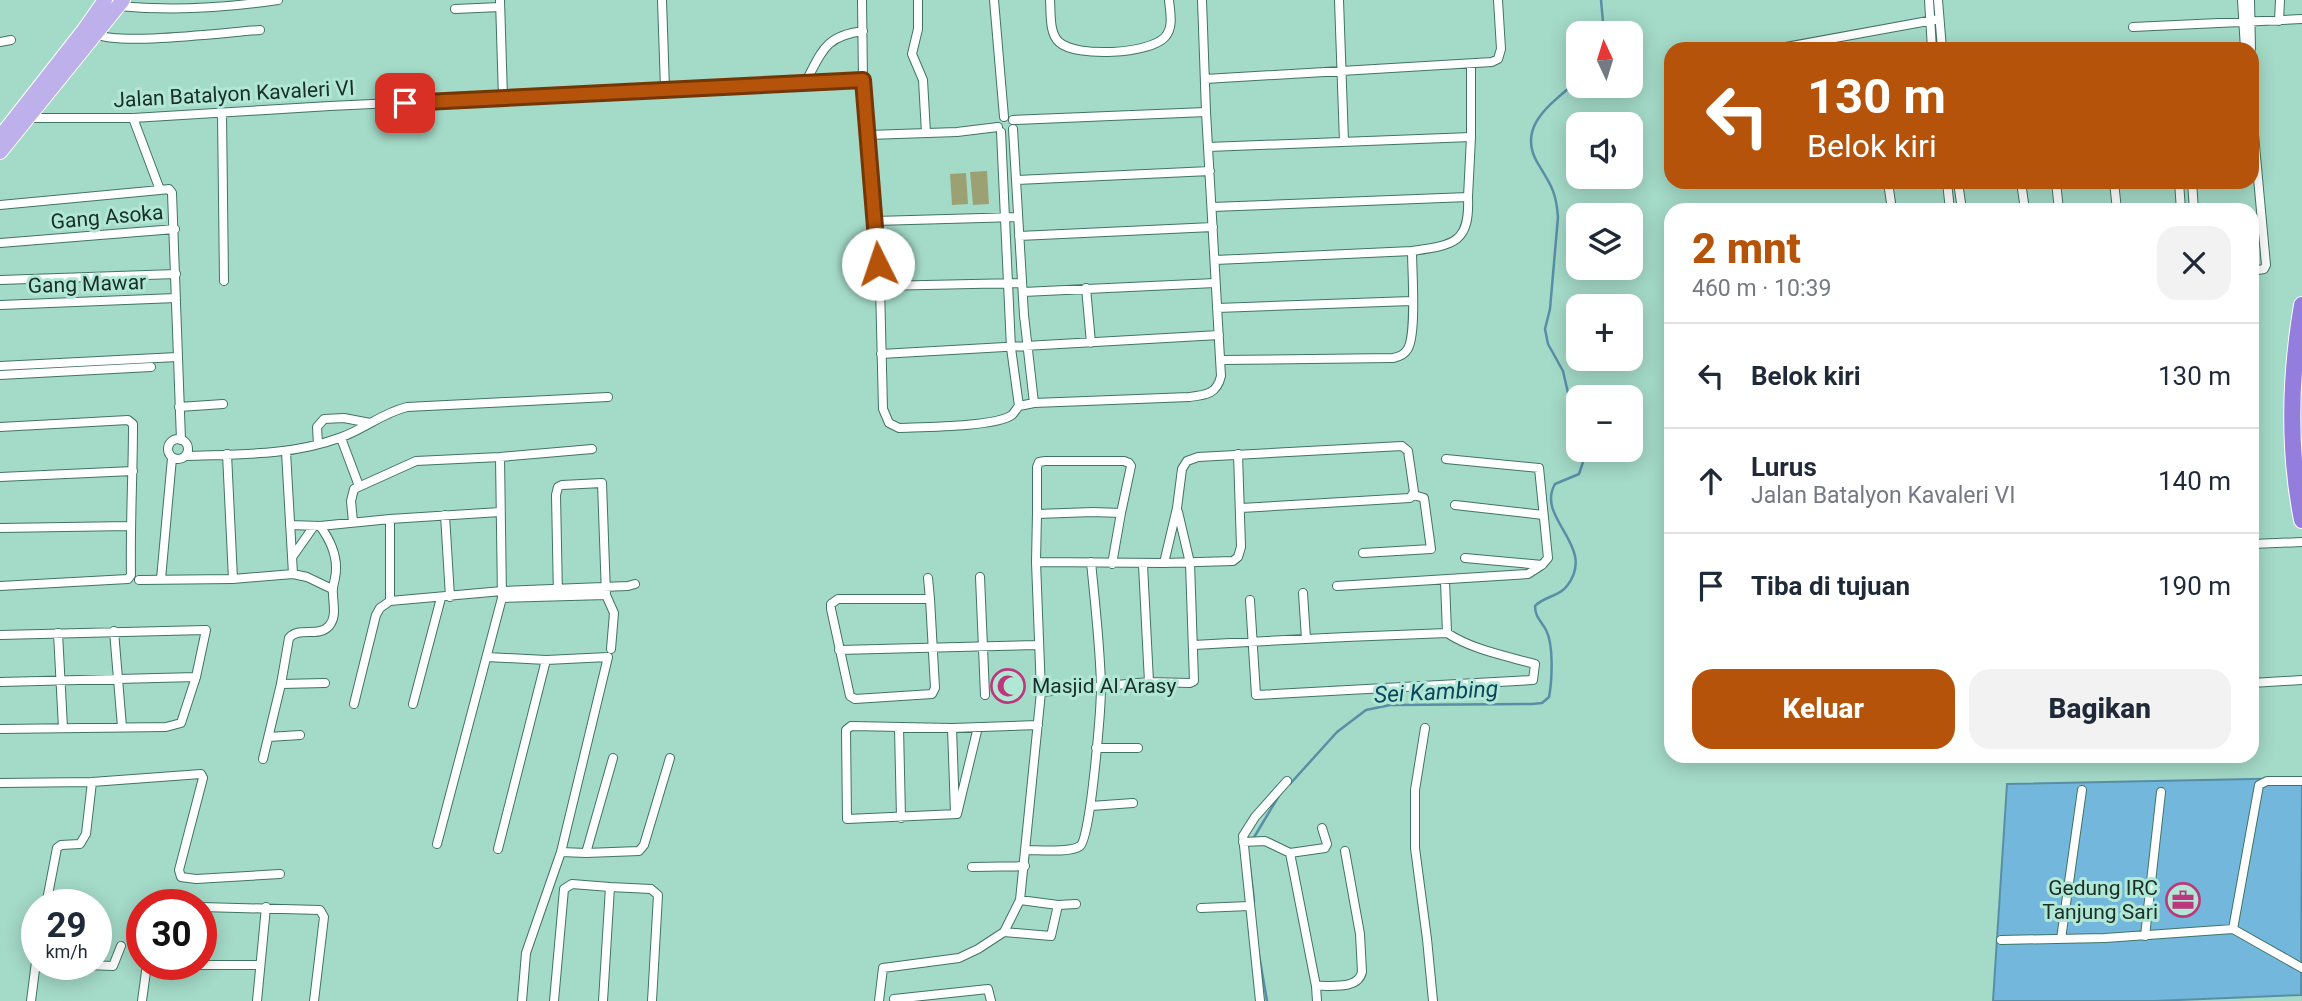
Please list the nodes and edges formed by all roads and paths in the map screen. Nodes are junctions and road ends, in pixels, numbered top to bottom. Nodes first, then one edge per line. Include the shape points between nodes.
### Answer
1 (278, 0) edge
2 (662, 0) edge
3 (862, 0) edge
4 (918, 0) edge
5 (994, 0) edge
6 (1050, 0) edge
7 (1169, 0) edge
8 (1202, 0) edge
9 (1339, 0) edge
10 (1498, 0) edge
11 (1929, 0) edge
12 (1938, 0) edge
13 (2242, 0) edge
14 (2250, 0) edge
15 (2280, 0) edge
16 (115, 2) edge
17 (500, 3) edge
18 (455, 9) dead end
19 (2302, 19) edge
20 (1935, 20) junction
21 (2279, 20) junction
22 (2247, 22) junction
23 (2133, 27) dead end
24 (260, 30) dead end
25 (863, 31) junction
26 (96, 34) junction
27 (11, 40) dead end
28 (0, 42) edge
29 (1814, 42) edge
30 (1933, 42) edge
31 (1940, 42) edge
32 (2246, 42) edge
33 (2250, 42) edge
34 (1471, 65) junction
35 (1341, 71) junction
36 (1205, 79) junction
37 (863, 80) junction
38 (805, 83) junction
39 (665, 89) junction
40 (503, 98) junction
41 (1206, 112) junction
42 (222, 114) junction
43 (1004, 117) junction
44 (133, 118) junction
45 (22, 119) junction
46 (0, 120) edge
47 (1013, 125) junction
48 (1000, 130) junction
49 (926, 133) junction
50 (868, 135) junction
51 (0, 137) edge
52 (1471, 137) junction
53 (1344, 142) junction
54 (1208, 147) junction
55 (0, 152) edge
56 (1210, 171) junction
57 (1017, 180) junction
58 (160, 190) junction
59 (1468, 197) junction
60 (0, 205) edge
61 (1212, 206) junction
62 (1018, 217) junction
63 (1004, 219) junction
64 (875, 221) junction
65 (1213, 227) junction
66 (175, 229) junction
67 (2259, 229) edge
68 (1019, 236) junction
69 (0, 243) edge
70 (1412, 251) junction
71 (1214, 260) junction
72 (2259, 270) edge
73 (176, 274) junction
74 (0, 279) edge
75 (224, 281) dead end
76 (1215, 283) junction
77 (1007, 284) junction
78 (880, 286) junction
79 (1023, 287) junction
80 (1086, 288) junction
81 (176, 298) junction
82 (1411, 300) junction
83 (0, 305) edge
84 (2302, 305) edge
85 (1217, 308) junction
86 (1219, 335) junction
87 (1091, 343) junction
88 (1028, 347) junction
89 (1011, 348) junction
90 (881, 354) junction
91 (177, 357) junction
92 (1220, 360) junction
93 (0, 366) edge
94 (151, 367) dead end
95 (0, 375) edge
96 (608, 397) dead end
97 (1034, 403) junction
98 (223, 404) dead end
99 (1019, 406) junction
100 (179, 407) junction
101 (370, 423) junction
102 (0, 427) edge
103 (341, 438) junction
104 (181, 440) junction
105 (318, 444) junction
106 (592, 449) dead end
107 (286, 452) junction
108 (228, 454) junction
109 (1238, 454) junction
110 (185, 456) junction
111 (500, 457) junction
112 (172, 458) junction
113 (1446, 459) dead end
114 (134, 471) junction
115 (0, 477) edge
116 (359, 486) junction
117 (1414, 495) junction
118 (1455, 505) dead end
119 (1177, 508) junction
120 (1241, 508) junction
121 (500, 512) junction
122 (1121, 513) junction
123 (1037, 514) junction
124 (445, 515) junction
125 (1543, 515) junction
126 (390, 519) junction
127 (2302, 520) edge
128 (353, 522) junction
129 (290, 525) junction
130 (130, 526) junction
131 (317, 526) junction
132 (0, 528) edge
133 (2302, 542) edge
134 (2259, 544) edge
135 (1363, 553) dead end
136 (293, 556) junction
137 (1465, 558) dead end
138 (1035, 562) junction
139 (1091, 562) junction
140 (1164, 563) junction
141 (1190, 563) junction
142 (1112, 564) junction
143 (1143, 565) junction
144 (1542, 565) junction
145 (293, 574) junction
146 (980, 577) dead end
147 (928, 578) dead end
148 (161, 579) junction
149 (233, 579) junction
150 (139, 580) dead end
151 (1445, 581) junction
152 (635, 584) dead end
153 (0, 586) edge
154 (1337, 586) dead end
155 (332, 589) junction
156 (606, 592) junction
157 (559, 593) junction
158 (1303, 593) dead end
159 (502, 594) junction
160 (445, 597) junction
161 (930, 598) junction
162 (1250, 600) dead end
163 (390, 601) junction
164 (114, 631) junction
165 (58, 633) junction
166 (1447, 633) junction
167 (0, 635) edge
168 (1306, 639) junction
169 (1252, 642) junction
170 (984, 645) junction
171 (1037, 645) junction
172 (1194, 645) junction
173 (611, 649) dead end
174 (932, 649) junction
175 (839, 650) junction
176 (487, 657) junction
177 (545, 660) junction
178 (196, 677) junction
179 (118, 680) junction
180 (1149, 681) junction
181 (2302, 681) edge
182 (0, 682) edge
183 (60, 682) junction
184 (325, 683) dead end
185 (2259, 683) edge
186 (281, 684) junction
187 (1101, 688) junction
188 (1041, 692) junction
189 (985, 695) dead end
190 (354, 704) dead end
191 (413, 704) dead end
192 (1038, 724) junction
193 (122, 727) junction
194 (899, 727) junction
195 (978, 727) junction
196 (1425, 727) dead end
197 (63, 728) junction
198 (952, 728) junction
199 (0, 729) edge
200 (300, 735) dead end
201 (269, 737) junction
202 (1096, 748) junction
203 (1138, 748) dead end
204 (613, 758) dead end
205 (670, 758) dead end
206 (263, 759) dead end
207 (1287, 781) dead end
208 (2302, 781) edge
209 (92, 782) junction
210 (0, 783) edge
211 (2082, 790) dead end
212 (2161, 792) dead end
213 (1133, 803) dead end
214 (1091, 806) junction
215 (955, 815) junction
216 (901, 818) junction
217 (1322, 828) dead end
218 (1245, 842) junction
219 (437, 844) dead end
220 (498, 849) dead end
221 (1026, 850) junction
222 (1345, 851) dead end
223 (561, 852) junction
224 (586, 853) junction
225 (1290, 853) junction
226 (1025, 866) junction
227 (972, 867) dead end
228 (280, 874) dead end
229 (610, 887) junction
230 (49, 889) edge
231 (1020, 900) junction
232 (1076, 904) dead end
233 (1058, 905) junction
234 (1249, 906) junction
235 (217, 907) edge
236 (265, 907) junction
237 (1201, 908) dead end
238 (2232, 929) junction
239 (1004, 932) junction
240 (2145, 936) junction
241 (2061, 939) junction
242 (2001, 940) dead end
243 (121, 946) dead end
244 (217, 965) edge
245 (260, 965) junction
246 (112, 966) edge
247 (2302, 968) edge
248 (34, 980) edge
249 (145, 980) edge
250 (1316, 986) junction
251 (894, 999) dead end
252 (31, 1001) edge
253 (142, 1001) edge
254 (257, 1001) edge
255 (314, 1001) edge
256 (522, 1001) edge
257 (554, 1001) edge
258 (603, 1001) edge
259 (652, 1001) edge
260 (878, 1001) edge
261 (991, 1001) edge
262 (1260, 1001) edge
263 (1317, 1001) edge
264 (1433, 1001) edge

1 - 16 street via 141,8
2 - 39 street
3 - 25 street
4 - 49 street via 912,54 923,80
5 - 43 street
6 - 7 street via 1053,34 1059,43 1089,52 1157,44 1170,28
8 - 36 street
9 - 35 street
10 - 34 street via 1500,54 1492,62
11 - 20 street
12 - 20 street
13 - 22 street
14 - 22 street
15 - 21 street
16 - 26 main road
16 - 45 main road
17 - 18 street
17 - 40 street
19 - 21 street
20 - 29 street
20 - 30 street
20 - 31 street
21 - 22 street
22 - 23 street
22 - 32 street
22 - 33 street
24 - 26 street via 127,38
25 - 37 street
25 - 38 street via 831,40
26 - 45 main road
27 - 28 street
34 - 35 street
34 - 52 street
35 - 36 street
35 - 53 street
36 - 41 street
37 - 38 street, Jalan Batalyon Kavaleri VI
37 - 50 street
38 - 39 street, Jalan Batalyon Kavaleri VI
39 - 40 street, Jalan Batalyon Kavaleri VI
40 - 42 street, Jalan Batalyon Kavaleri VI
41 - 47 street
41 - 54 street
42 - 44 street, Jalan Batalyon Kavaleri VI
42 - 75 street
43 - 47 street
43 - 48 street via 999,121
44 - 45 street, Jalan Batalyon Kavaleri VI
44 - 58 street, Gang Asoka
45 - 46 street, Jalan Batalyon Kavaleri VI
45 - 51 main road
45 - 55 main road
47 - 48 street via 1008,133
47 - 57 street
48 - 49 street
48 - 63 street
49 - 50 street
50 - 64 street
52 - 53 street
52 - 59 street
53 - 54 street
54 - 56 street
56 - 57 street
56 - 61 street
57 - 62 street
58 - 60 street
58 - 66 street, Gang Asoka via 172,190
59 - 61 street
59 - 70 street via 1462,236 1447,246
61 - 65 street
62 - 63 street
62 - 68 street
63 - 64 street
63 - 77 street
64 - 78 street
65 - 68 street
65 - 71 street
66 - 69 street, Gang Asoka
66 - 73 street
67 - 72 street via 2266,265
68 - 79 street
70 - 71 street
70 - 82 street
71 - 76 street
73 - 74 street
73 - 81 street
76 - 80 street
76 - 85 street
77 - 78 street
77 - 79 street
77 - 89 street
78 - 90 street
79 - 80 street
79 - 88 street
80 - 87 street
81 - 83 street, Gang Mawar
81 - 91 street
82 - 85 street
82 - 92 street via 1409,345 1393,358
84 - 127 highway via 2292,437
85 - 86 street
86 - 87 street
86 - 92 street
87 - 88 street
88 - 89 street
88 - 97 street
89 - 90 street
89 - 99 street
90 - 99 street via 885,417 899,428 985,422 1013,414
91 - 93 street
91 - 100 street
92 - 97 street via 1219,385 1206,395
94 - 95 street
96 - 101 street via 407,407
97 - 99 street
98 - 100 street
100 - 104 street
101 - 103 street
101 - 105 street via 324,419 317,427
102 - 114 street via 128,420 133,424
103 - 105 street
103 - 116 street
104 - 110 street via 187,447
104 - 112 street via 168,445
105 - 107 street
106 - 111 street
107 - 108 street
107 - 129 street
108 - 110 street
108 - 149 street
109 - 117 street via 1404,446
109 - 119 street via 1187,461
109 - 120 street
110 - 112 street
111 - 116 street via 416,461
111 - 121 street
112 - 148 street
113 - 125 street via 1539,468
114 - 115 street
114 - 130 street
116 - 128 street via 352,494
117 - 120 street
117 - 135 street via 1424,498 1431,549
118 - 125 street
119 - 140 street
119 - 141 street
120 - 141 street via 1238,558
121 - 124 street
121 - 159 street
122 - 123 street
122 - 123 street via 1129,463 1045,461 1038,467
122 - 142 street
123 - 138 street
124 - 126 street
124 - 160 street
125 - 144 street via 1548,558
126 - 128 street
126 - 163 street
128 - 131 street
129 - 131 street
129 - 136 street
130 - 132 street
130 - 153 street via 128,579
131 - 136 street
131 - 155 street via 333,550 336,572
133 - 134 street
136 - 145 street
137 - 144 street
138 - 139 street
138 - 171 street
139 - 142 street
139 - 187 street
140 - 141 street
140 - 143 street
141 - 172 street
142 - 143 street
143 - 180 street
144 - 151 street via 1528,574
145 - 149 street
145 - 155 street
146 - 170 street
147 - 161 street
148 - 149 street
148 - 150 street
151 - 154 street
151 - 166 street
152 - 156 street
155 - 186 street via 332,621 322,631 290,636
156 - 157 street
156 - 157 street via 601,483 558,487
156 - 173 street via 614,613
157 - 159 street
158 - 168 street
159 - 160 street
159 - 176 street
160 - 163 street
160 - 191 street
161 - 174 street
161 - 175 street via 833,601
162 - 169 street
163 - 190 street via 376,615
164 - 165 street
164 - 178 street via 206,630
164 - 179 street
165 - 167 street
165 - 183 street
166 - 168 street
166 - 169 street via 1493,653 1535,664 1533,680 1255,695
168 - 169 street
169 - 172 street
170 - 171 street
170 - 174 street
170 - 189 street
171 - 188 street
172 - 180 street via 1195,681
174 - 175 street
174 - 175 street via 935,688 929,696 855,699 848,692
176 - 177 street
176 - 219 street
177 - 220 street
177 - 223 street via 608,657
178 - 179 street
178 - 193 street via 181,723
179 - 183 street
179 - 193 street
180 - 187 street
181 - 185 street
182 - 183 street
183 - 197 street
184 - 186 street
186 - 201 street
187 - 188 street
187 - 202 street
188 - 192 street
192 - 195 street
192 - 221 street
193 - 197 street
194 - 198 street
194 - 216 street
194 - 216 street via 851,726 846,730 846,817
195 - 198 street
195 - 215 street
196 - 264 street via 1415,790 1415,848
197 - 199 street
198 - 215 street
200 - 201 street
201 - 206 street
202 - 203 street
202 - 214 street
204 - 224 street
205 - 224 street via 643,848
207 - 218 street via 1255,817 1244,834
208 - 238 street via 2259,785
209 - 210 street
209 - 228 street via 202,775 181,877
209 - 230 street via 86,834 80,844 57,848
211 - 241 street
212 - 240 street
213 - 214 street
214 - 221 street via 1079,846
215 - 216 street
217 - 225 street via 1325,848
218 - 225 street via 1265,841
218 - 234 street
221 - 226 street
222 - 250 street via 1360,934 1361,978 1355,983
223 - 224 street
223 - 256 street via 526,953
225 - 250 street
226 - 227 street
226 - 231 street
229 - 257 street via 572,884 564,889
229 - 258 street
229 - 259 street via 651,889 658,895
231 - 233 street
231 - 239 street
232 - 233 street
233 - 239 street via 1051,936
234 - 237 street
234 - 262 street
235 - 236 street
236 - 245 street
236 - 255 street via 323,912
238 - 240 street
238 - 247 street
239 - 260 street via 959,958 883,968
240 - 241 street
241 - 242 street
243 - 246 street
244 - 245 street
245 - 254 street
248 - 252 street
249 - 253 street
250 - 263 street
251 - 261 street via 988,989

